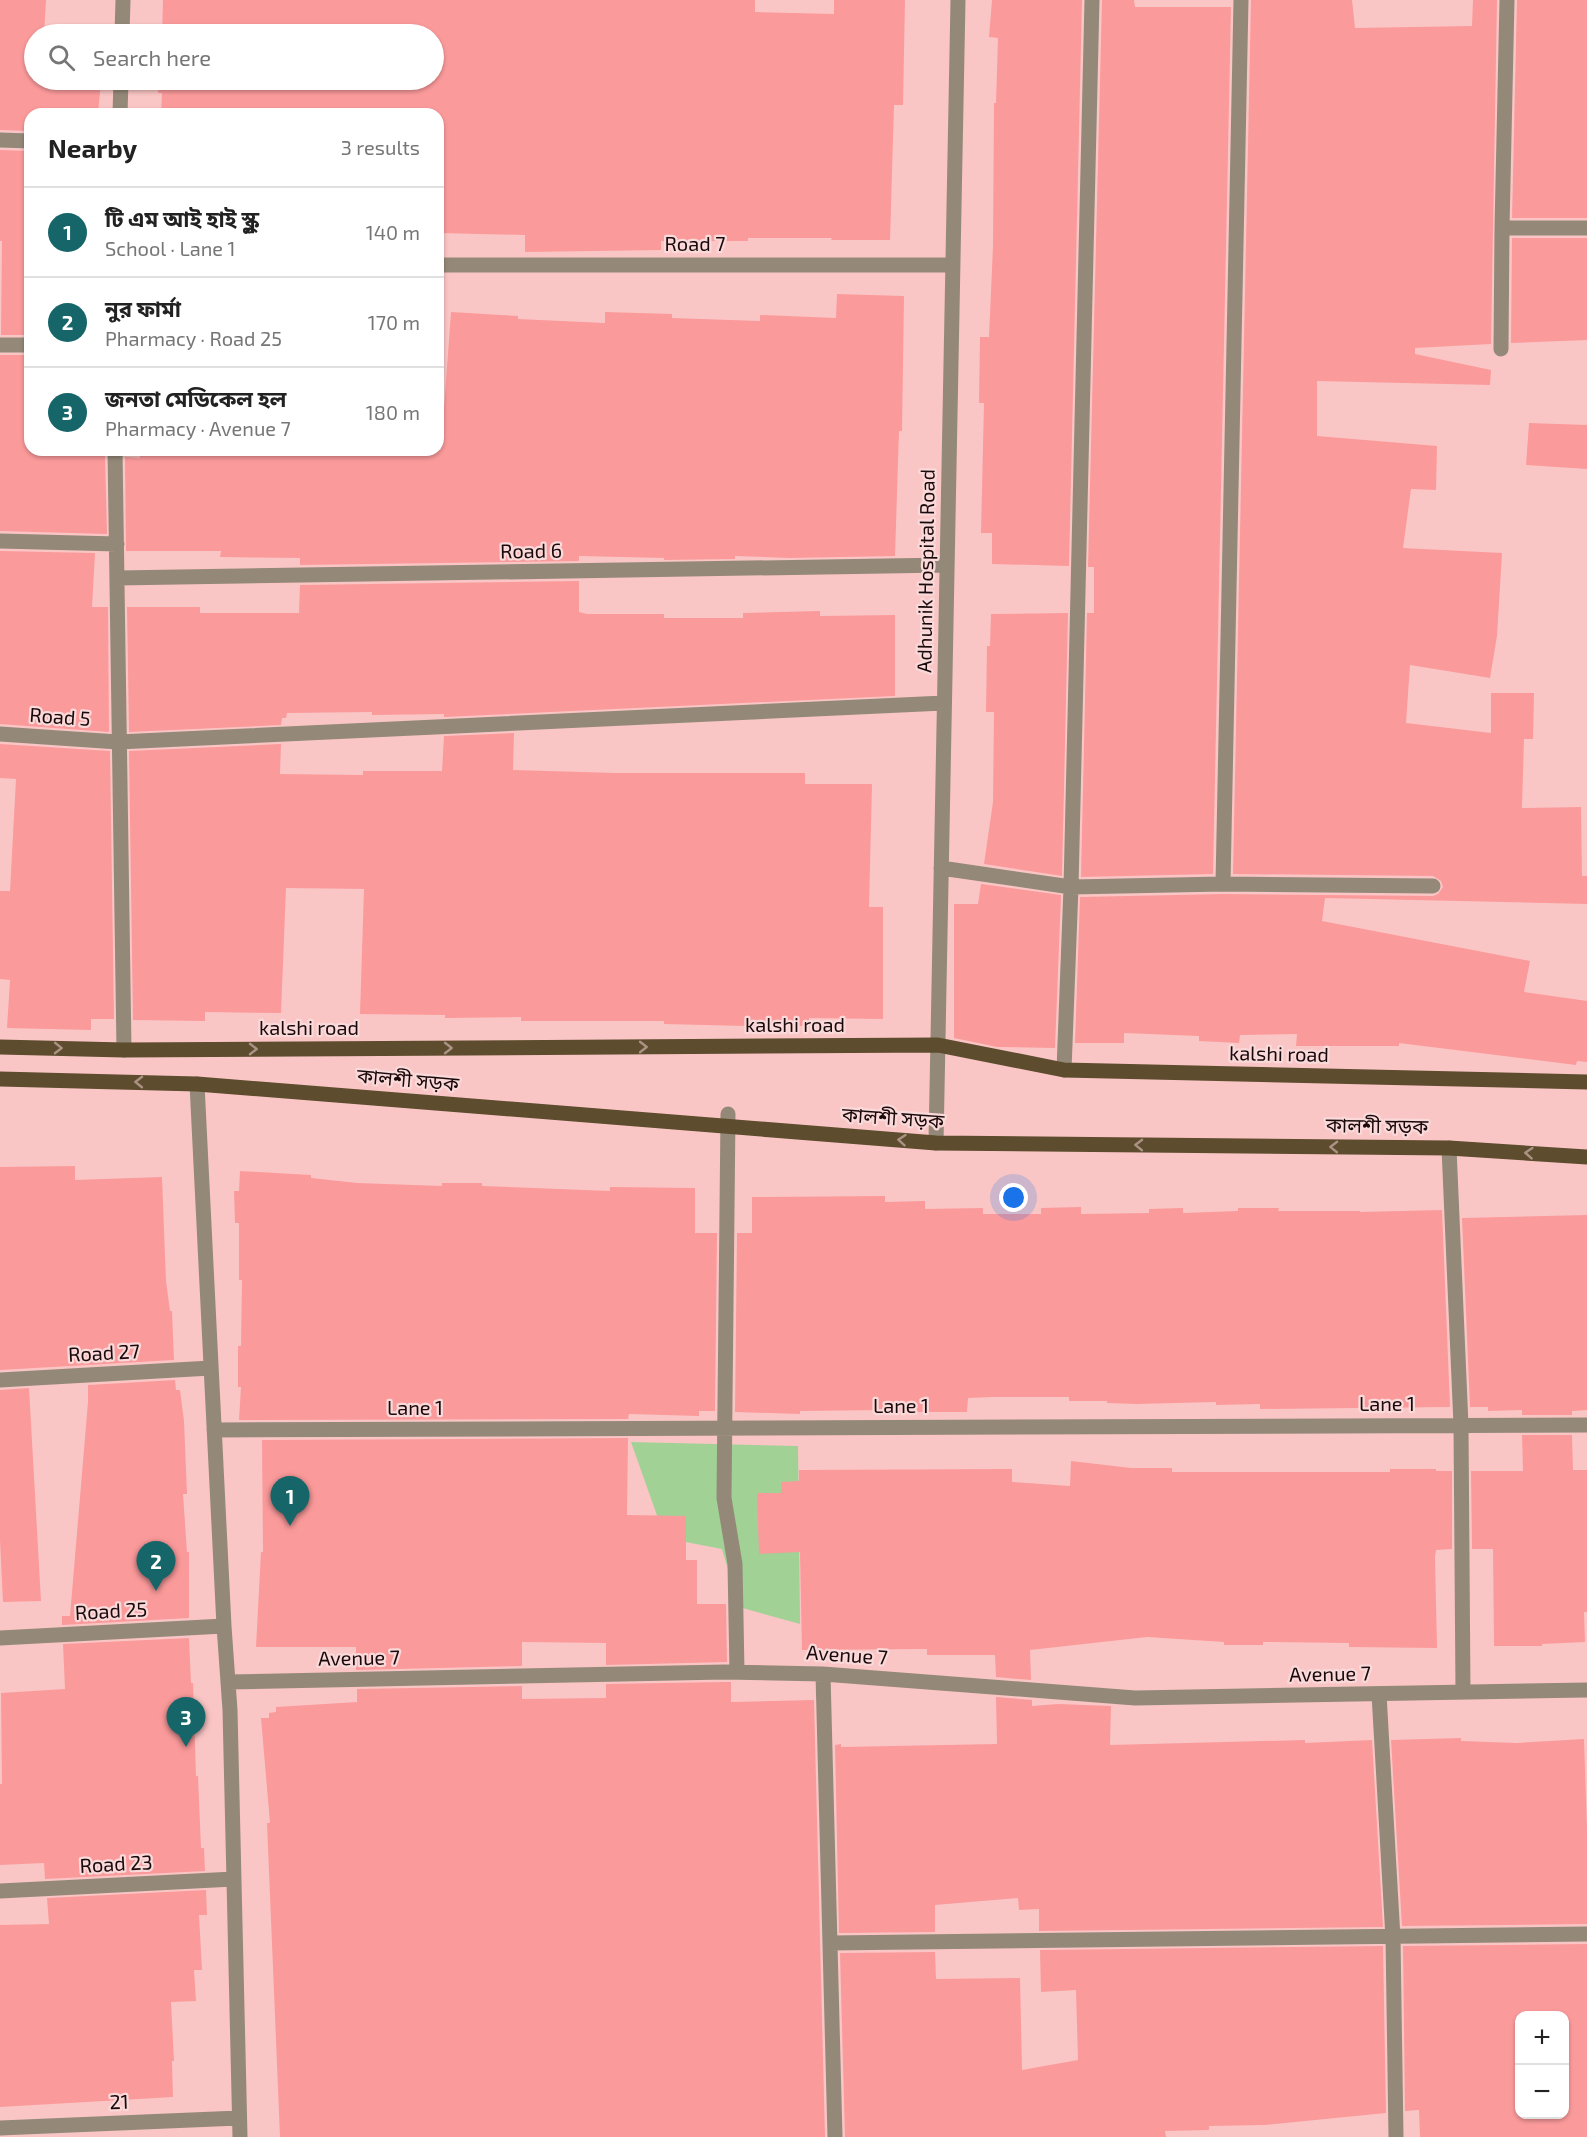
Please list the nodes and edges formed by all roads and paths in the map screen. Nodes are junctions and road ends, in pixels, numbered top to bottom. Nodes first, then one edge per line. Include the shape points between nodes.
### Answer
1 (123, 0) edge
2 (958, 0) edge
3 (1092, 0) edge
4 (1241, 0) edge
5 (1507, 0) edge
6 (122, 24) edge
7 (121, 90) edge
8 (120, 108) edge
9 (0, 140) edge
10 (24, 141) edge
11 (1502, 228) junction
12 (1587, 228) edge
13 (953, 265) junction
14 (444, 266) edge
15 (0, 345) edge
16 (24, 345) edge
17 (1501, 349) dead end
18 (115, 456) edge
19 (0, 541) edge
20 (117, 544) junction
21 (947, 565) junction
22 (117, 578) junction
23 (944, 703) junction
24 (0, 734) edge
25 (118, 742) junction
26 (941, 868) junction
27 (1223, 884) junction
28 (1433, 886) dead end
29 (1071, 887) junction
30 (938, 1046) junction
31 (0, 1047) edge
32 (124, 1050) junction
33 (1064, 1070) junction
34 (0, 1079) edge
35 (1587, 1082) edge
36 (197, 1084) junction
37 (728, 1114) dead end
38 (936, 1143) junction
39 (1449, 1148) junction
40 (1587, 1157) edge
41 (211, 1368) junction
42 (0, 1380) edge
43 (1461, 1425) junction
44 (1587, 1425) edge
45 (726, 1428) junction
46 (214, 1430) junction
47 (224, 1626) junction
48 (0, 1638) edge
49 (737, 1672) junction
50 (823, 1674) junction
51 (228, 1682) junction
52 (1587, 1690) edge
53 (1463, 1692) junction
54 (1379, 1694) junction
55 (234, 1879) junction
56 (0, 1891) edge
57 (1587, 1934) edge
58 (1393, 1938) junction
59 (830, 1943) junction
60 (240, 2118) junction
61 (0, 2128) edge
62 (240, 2137) edge
63 (835, 2137) edge
64 (1396, 2137) edge

1 - 6 street
2 - 13 street, Adhunik Hospital Road
3 - 29 street
4 - 27 street
5 - 11 street
7 - 8 street
9 - 10 street
11 - 12 street
11 - 17 street
13 - 14 street, Road 7
13 - 21 street, Adhunik Hospital Road
15 - 16 street
18 - 20 street
19 - 20 street
20 - 22 street
21 - 22 street, Road 6
21 - 23 street, Adhunik Hospital Road
22 - 25 street
23 - 25 street
23 - 26 street, Adhunik Hospital Road
24 - 25 street, Road 5
25 - 32 street
26 - 29 street
26 - 30 street, Adhunik Hospital Road
27 - 28 street
27 - 29 street
29 - 33 street
32 -> 30 main road, kalshi road
30 - 33 main road, kalshi road
30 - 38 street, Adhunik Hospital Road
31 -> 32 main road, kalshi road
33 - 35 main road, kalshi road
36 -> 34 main road, কালশী সড়ক
38 -> 36 main road, কালশী সড়ক
36 - 41 street
37 - 45 street
39 -> 38 main road, কালশী সড়ক
40 -> 39 main road, কালশী সড়ক
39 - 43 street
41 - 42 street, Road 27
41 - 46 street
43 - 44 street, Lane 1
43 - 45 street, Lane 1
43 - 53 street
45 - 46 street, Lane 1
45 - 49 street via 724,1498 735,1564
46 - 47 street
47 - 48 street, Road 25
47 - 51 street
49 - 50 street, Avenue 7
49 - 51 street, Avenue 7
50 - 54 street, Avenue 7 via 1135,1698
50 - 59 street
51 - 55 street
52 - 53 street, Avenue 7
53 - 54 street, Avenue 7
54 - 58 street
55 - 56 street, Road 23
55 - 60 street
57 - 58 street
58 - 59 street
58 - 64 street
59 - 63 street
60 - 61 street, 21
60 - 62 street

